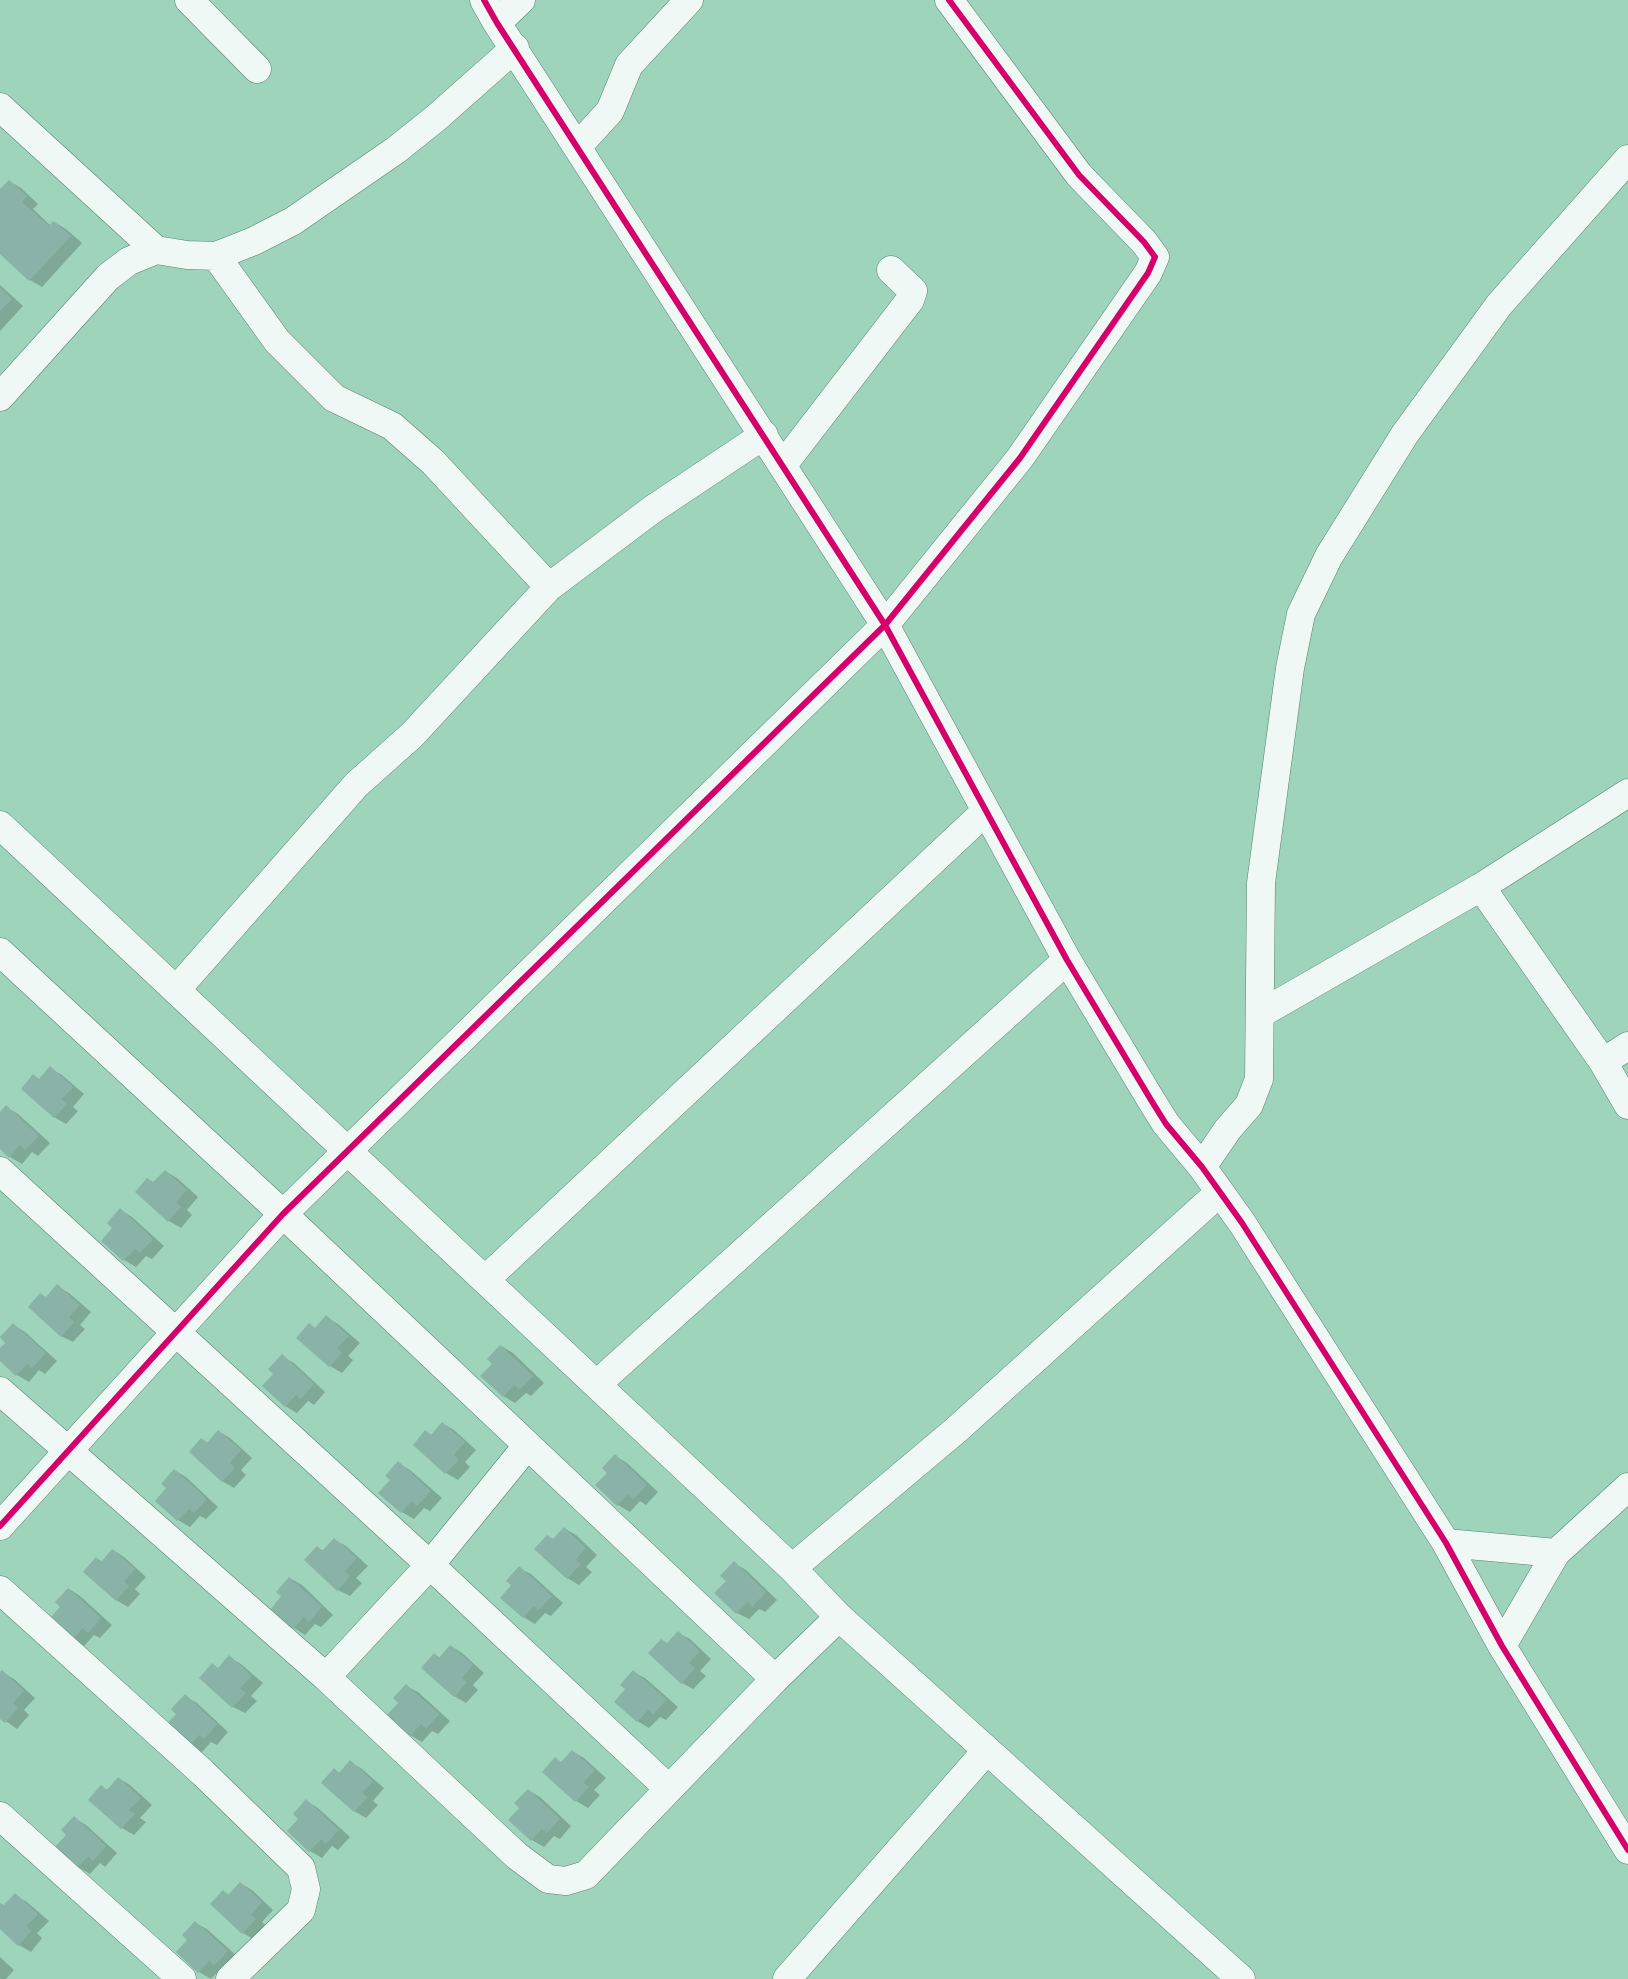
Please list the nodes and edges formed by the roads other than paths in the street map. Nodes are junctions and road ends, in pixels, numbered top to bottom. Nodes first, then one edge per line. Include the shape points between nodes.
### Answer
1 (189, 0) edge
2 (521, 0) edge
3 (689, 0) edge
4 (949, 0) edge
5 (491, 12) edge
6 (515, 48) junction
7 (257, 68) dead end
8 (0, 107) edge
9 (578, 146) junction
10 (1628, 159) edge
11 (156, 250) junction
12 (216, 256) junction
13 (891, 270) dead end
14 (3, 388) edge
15 (764, 435) junction
16 (783, 465) junction
17 (549, 587) junction
18 (885, 624) junction
19 (1628, 793) edge
20 (986, 810) junction
21 (0, 825) edge
22 (1481, 887) junction
23 (0, 952) edge
24 (1067, 960) junction
25 (177, 989) junction
26 (1260, 1014) junction
27 (1628, 1046) edge
28 (1603, 1062) junction
29 (1628, 1105) edge
30 (347, 1150) junction
31 (1202, 1167) junction
32 (0, 1171) edge
33 (1220, 1192) junction
34 (283, 1214) junction
35 (486, 1279) junction
36 (177, 1332) junction
37 (597, 1384) junction
38 (0, 1391) edge
39 (527, 1446) junction
40 (66, 1452) junction
41 (1628, 1487) edge
42 (0, 1526) edge
43 (1446, 1543) junction
44 (1556, 1553) junction
45 (430, 1565) junction
46 (792, 1568) junction
47 (0, 1590) edge
48 (839, 1617) junction
49 (1502, 1646) junction
50 (326, 1677) junction
51 (775, 1678) junction
52 (987, 1750) junction
53 (669, 1789) junction
54 (0, 1816) edge
55 (1628, 1850) edge
56 (182, 1979) edge
57 (230, 1979) edge
58 (787, 1979) edge
59 (1241, 1979) edge

1 - 7 street
2 - 5 street
3 - 9 street via 628,65 610,111
4 - 18 street via 1079,175 1155,257 1148,273 1020,458
5 - 6 street
6 - 9 street
6 - 12 street via 416,134 334,194 293,222
8 - 11 street
9 - 15 street
10 - 26 street via 1499,305 1404,434 1329,556 1301,614 1290,668 1261,882
11 - 12 street
11 - 14 street via 129,261 108,277
12 - 17 street via 277,341 334,398 392,426 433,462
13 - 16 street via 913,292 910,300
15 - 16 street
15 - 17 street via 653,509
16 - 18 street
17 - 25 street via 412,735 356,785
18 - 20 street
18 - 30 street
19 - 22 street
20 - 24 street
20 - 35 street
21 - 25 street
22 - 26 street
22 - 28 street
23 - 34 street
24 - 31 street via 1166,1124
24 - 37 street
25 - 30 street
26 - 31 street via 1259,1078 1249,1105
27 - 28 street
28 - 29 street
30 - 34 street
30 - 35 street
31 - 33 street
32 - 36 street
33 - 43 street
33 - 46 street via 955,1431
34 - 36 street
34 - 39 street
35 - 37 street
36 - 40 street
36 - 45 street
37 - 46 street
38 - 40 street
39 - 45 street
39 - 51 street
40 - 42 street
40 - 50 street
41 - 44 street
43 - 44 street
43 - 49 street
44 - 49 street
45 - 50 street
45 - 53 street
46 - 48 street
47 - 57 street via 203,1773 301,1868 306,1889 301,1910
48 - 51 street
48 - 52 street
49 - 55 street
50 - 53 street via 517,1856 548,1879 566,1881 586,1875
51 - 53 street
52 - 58 street
52 - 59 street
54 - 56 street

